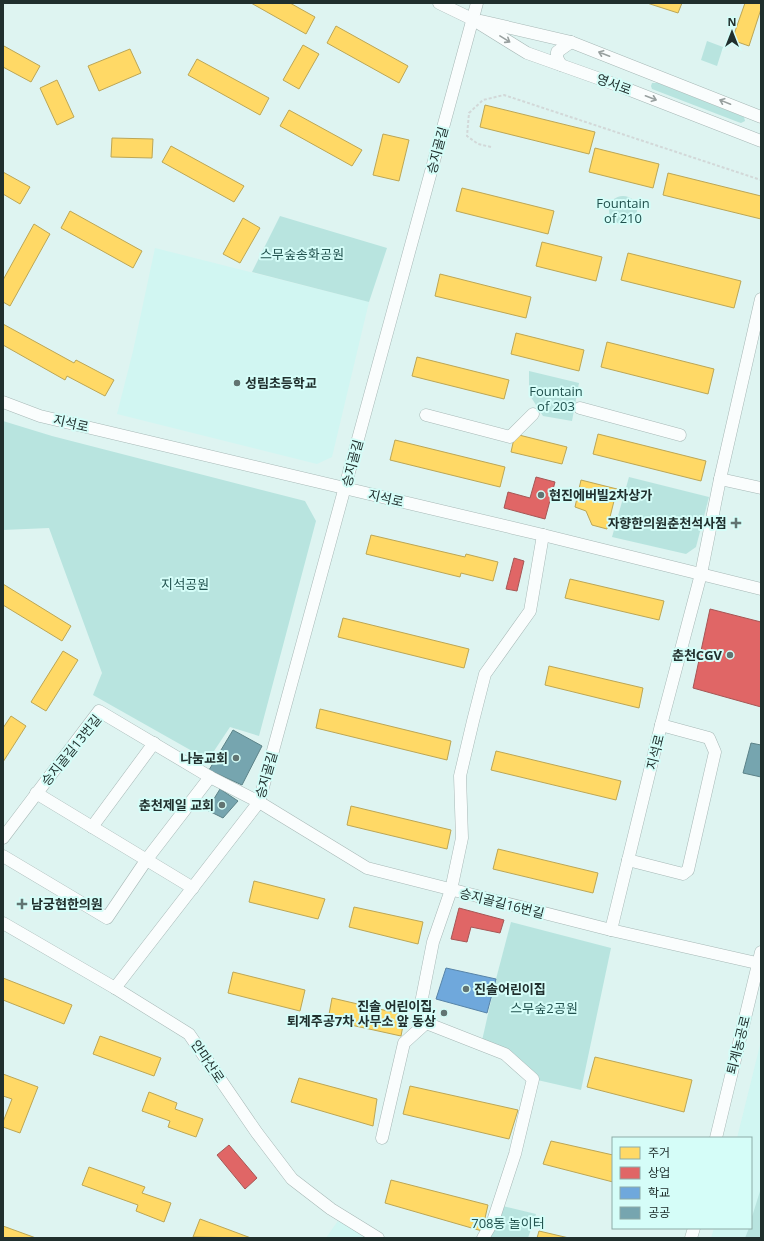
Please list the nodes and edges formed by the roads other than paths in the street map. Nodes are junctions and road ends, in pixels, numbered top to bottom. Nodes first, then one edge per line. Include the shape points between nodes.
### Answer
1 (439, 3) edge
2 (477, 3) edge
3 (472, 19) junction
4 (571, 42) junction
5 (561, 65) junction
6 (761, 117) edge
7 (761, 141) edge
8 (761, 299) edge
9 (3, 402) edge
10 (580, 408) dead end
11 (533, 414) dead end
12 (426, 415) dead end
13 (680, 435) dead end
14 (720, 479) junction
15 (345, 488) junction
16 (761, 488) edge
17 (543, 535) junction
18 (700, 574) junction
19 (761, 589) edge
20 (661, 725) junction
21 (154, 743) junction
22 (210, 776) junction
23 (36, 793) junction
24 (259, 802) junction
25 (92, 827) junction
26 (3, 838) edge
27 (3, 856) edge
28 (147, 859) junction
29 (628, 860) junction
30 (193, 888) junction
31 (451, 890) junction
32 (3, 923) edge
33 (611, 930) junction
34 (760, 959) edge
35 (115, 988) junction
36 (426, 1024) junction
37 (716, 1137) edge
38 (382, 1138) dead end
39 (378, 1238) edge
40 (483, 1238) edge

1 - 3 street, 영서로
2 - 3 street, 승지골길
3 - 4 street, 영서로
3 -> 5 street, 영서로 via 527,53
3 - 15 street, 승지골길
4 - 5 street via 557,52
6 -> 4 street, 영서로
5 -> 7 street, 영서로
8 - 14 street
9 - 15 street, 지석로 via 40,416
10 - 13 street
11 - 12 street via 510,437
14 - 16 street
14 - 18 street
15 - 17 street, 지석로
15 - 24 street, 승지골길
17 - 18 street, 지석로
17 - 31 street via 530,611 485,674 472,721 460,776 462,838
18 - 19 street, 지석로
18 - 20 street, 지석로
20 - 29 street, 지석로
20 - 29 street via 709,738 715,752 688,870 683,874
21 - 22 street, 승지골길13번길
21 - 23 street, 승지골길13번길 via 99,711
21 - 25 street
22 - 24 street, 승지골길13번길
22 - 28 street
23 - 25 street
23 - 26 street, 승지골길13번길
24 - 30 street, 승지골길
24 - 31 street, 승지골길16번길 via 367,868
25 - 28 street
27 - 28 street via 107,918
28 - 30 street
29 - 33 street, 지석로
30 - 35 street, 승지골길
31 - 33 street, 승지골길16번길
31 - 36 street via 433,942 421,1003
32 - 35 street, 안마산로
33 - 34 street, 승지골길16번길
34 - 37 street, 퇴계농공로
35 - 39 street, 안마산로 via 189,1034 292,1179
36 - 38 street via 404,1043
36 - 40 street via 505,1054 533,1080 515,1154 493,1221

